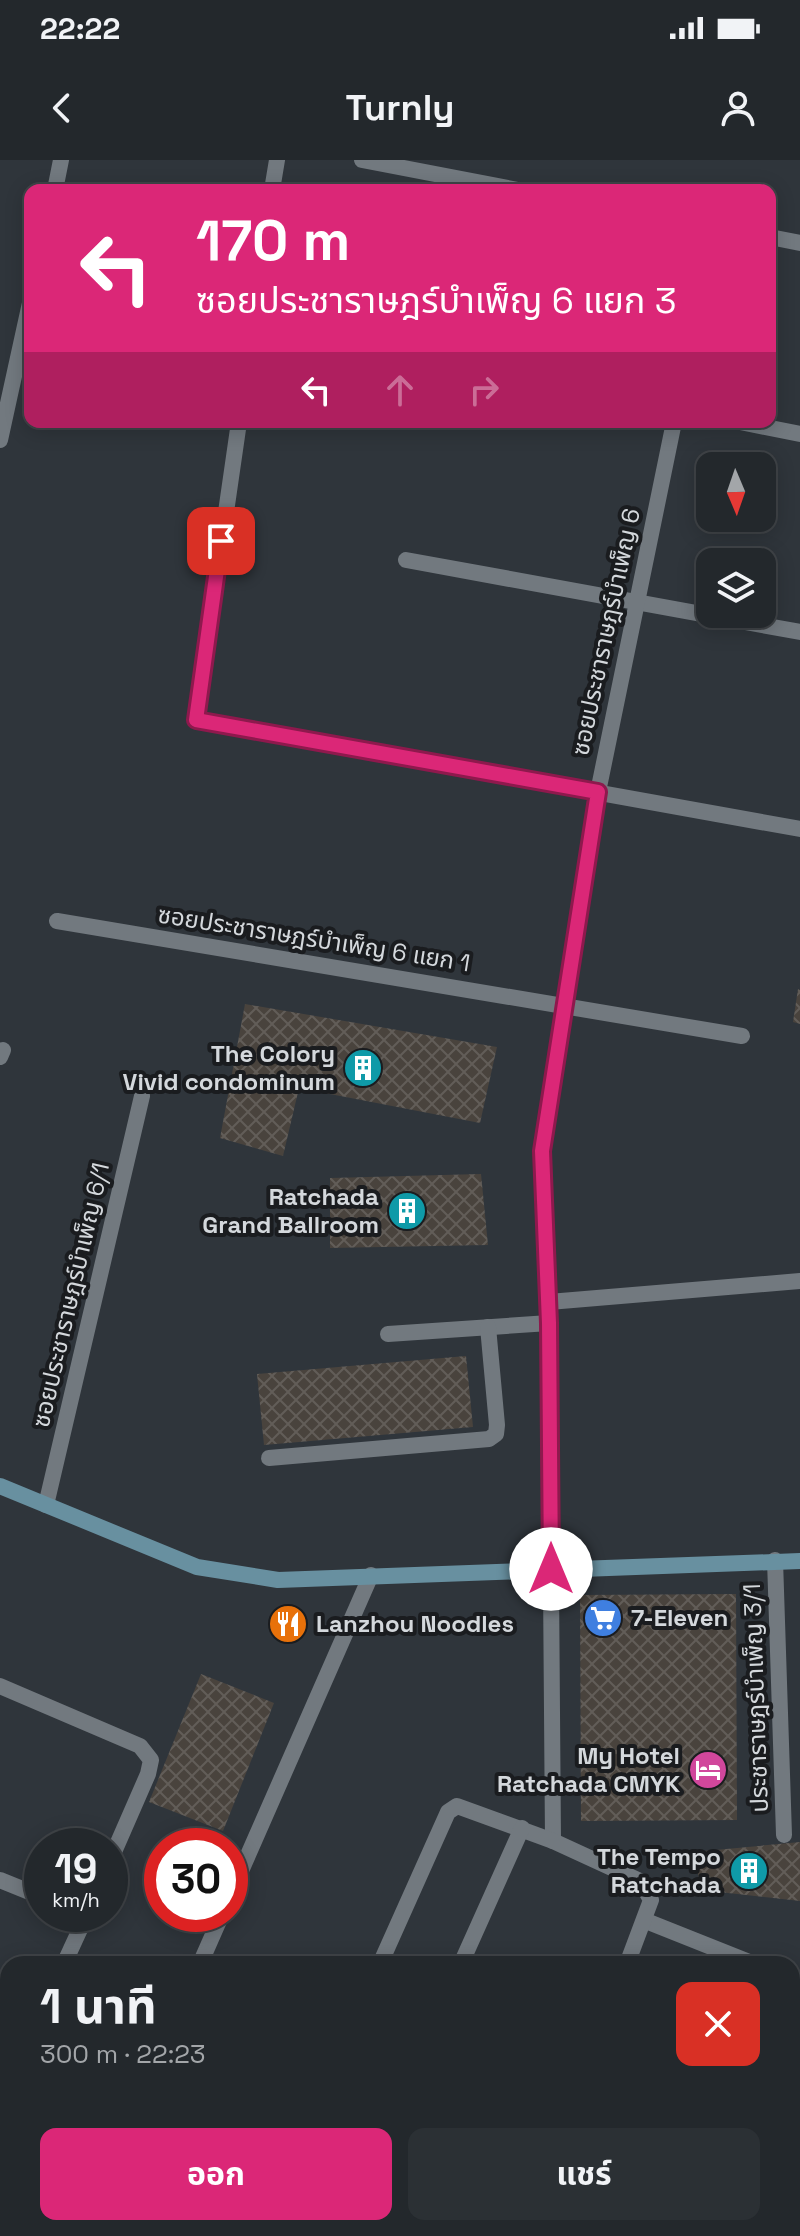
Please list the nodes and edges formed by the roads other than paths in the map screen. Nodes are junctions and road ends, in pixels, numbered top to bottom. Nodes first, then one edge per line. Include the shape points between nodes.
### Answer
1 (61, 160) edge
2 (362, 160) edge
3 (276, 161) edge
4 (56, 184) edge
5 (273, 184) edge
6 (487, 184) edge
7 (776, 238) edge
8 (800, 243) edge
9 (24, 330) edge
10 (238, 428) edge
11 (673, 428) edge
12 (770, 428) edge
13 (800, 434) edge
14 (0, 440) edge
15 (406, 560) dead end
16 (637, 602) junction
17 (800, 632) edge
18 (598, 792) junction
19 (800, 829) edge
20 (57, 921) dead end
21 (563, 1004) junction
22 (742, 1036) dead end
23 (142, 1096) dead end
24 (800, 1281) edge
25 (549, 1302) junction
26 (549, 1323) junction
27 (488, 1327) junction
28 (388, 1334) dead end
29 (269, 1458) dead end
30 (0, 1486) edge
31 (46, 1505) junction
32 (775, 1560) junction
33 (800, 1561) edge
34 (551, 1569) junction
35 (371, 1575) junction
36 (0, 1686) edge
37 (124, 1828) edge
38 (522, 1828) junction
39 (784, 1835) dead end
40 (553, 1841) junction
41 (248, 1855) edge
42 (0, 1880) edge
43 (24, 1890) edge
44 (646, 1921) junction
45 (78, 1932) edge
46 (214, 1932) edge
47 (67, 1956) edge
48 (204, 1956) edge
49 (384, 1956) edge
50 (465, 1956) edge
51 (631, 1956) edge
52 (734, 1956) edge

1 - 4 street
2 - 6 street
3 - 5 street
7 - 8 street
9 - 14 street
10 - 18 street via 196,720
11 - 16 street, ซอยประชาราษฎร์บำเพ็ญ 6
12 - 13 street
15 - 16 street
16 - 17 street
16 - 18 street, ซอยประชาราษฎร์บำเพ็ญ 6
18 - 19 street
18 - 21 street, ซอยประชาราษฎร์บำเพ็ญ 6
20 - 21 street, ซอยประชาราษฎร์บำเพ็ญ 6 แยก 1
21 - 22 street, ซอยประชาราษฎร์บำเพ็ญ 6 แยก 1
21 - 25 street, ซอยประชาราษฎร์บำเพ็ญ 6 via 542,1151
23 - 31 street, ซอยประชาราษฎร์บำเพ็ญ 6/1
24 - 25 street
25 - 26 street, ซอยประชาราษฎร์บำเพ็ญ 6
26 - 27 street
26 - 34 street, ซอยประชาราษฎร์บำเพ็ญ 6
27 - 28 street
27 - 29 street via 497,1425 489,1439
30 - 31 main road
31 - 35 main road via 197,1567 278,1580
32 - 33 main road
32 - 34 main road
32 - 39 street, ประชาราษฎร์บำเพ็ญ 3/1
34 - 35 main road
34 - 40 street, ซอยประชาราษฎร์บำเพ็ญ 6
35 - 41 street
36 - 37 street via 140,1746 151,1760
38 - 40 street
38 - 49 street via 457,1806 448,1812
38 - 50 street
40 - 44 street via 640,1881 651,1900
42 - 43 street
44 - 51 street
44 - 52 street
45 - 47 street
46 - 48 street

